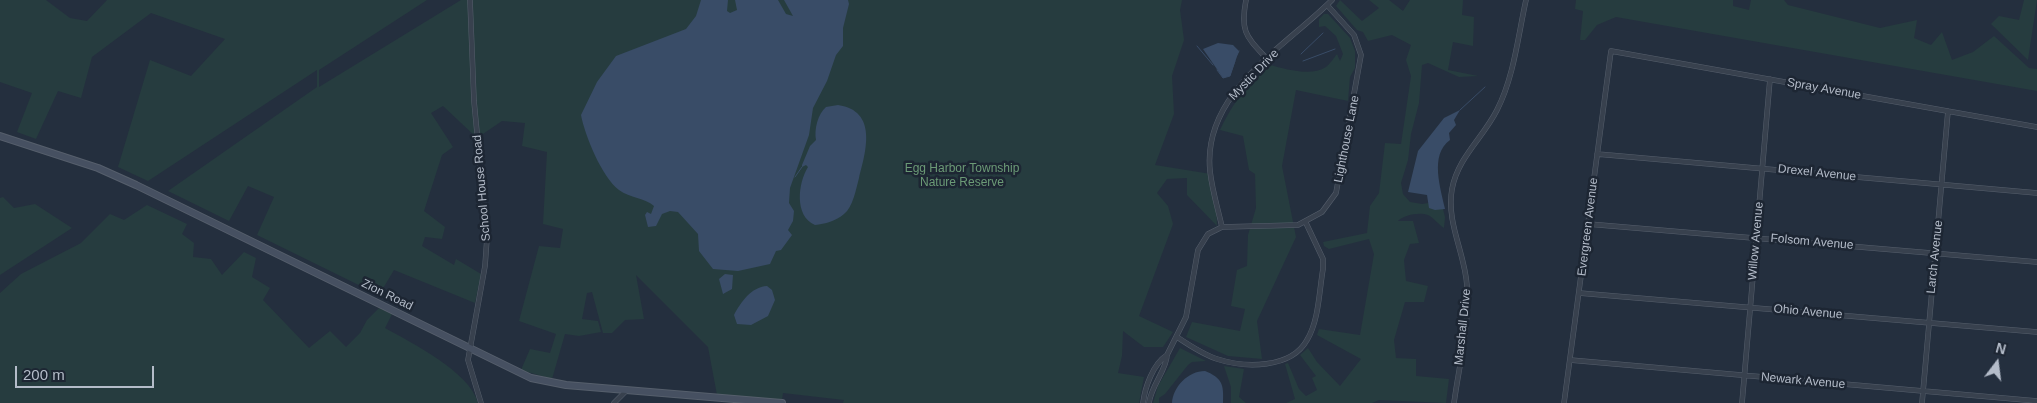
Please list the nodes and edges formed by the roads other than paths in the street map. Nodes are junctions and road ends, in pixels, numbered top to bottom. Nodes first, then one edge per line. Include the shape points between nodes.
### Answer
1 (470, 0) edge
2 (1246, 0) edge
3 (1332, 0) edge
4 (1526, 0) edge
5 (1327, 5) junction
6 (1611, 51) joint
7 (1267, 59) junction
8 (1770, 79) junction
9 (1948, 111) junction
10 (2037, 127) edge
11 (0, 136) edge
12 (1597, 154) junction
13 (1762, 167) junction
14 (1943, 185) junction
15 (2037, 193) edge
16 (1306, 223) junction
17 (1588, 224) junction
18 (1222, 227) junction
19 (1756, 238) junction
20 (1936, 253) junction
21 (2037, 262) edge
22 (1579, 293) junction
23 (1750, 307) junction
24 (1929, 322) junction
25 (2037, 332) edge
26 (1176, 337) junction
27 (469, 349) junction
28 (1167, 355) junction
29 (1570, 360) junction
30 (1745, 376) junction
31 (628, 390) junction
32 (1923, 392) junction
33 (732, 401) edge
34 (2037, 401) edge
35 (481, 403) edge
36 (614, 403) edge
37 (782, 403) edge
38 (1143, 403) edge
39 (1149, 403) edge
40 (1454, 403) edge
41 (1564, 403) edge
42 (1742, 403) edge
43 (1922, 403) edge

1 - 27 street, School House Road via 474,101 487,238 485,266
2 - 7 street via 1243,28 1249,40
3 - 5 street, Mystic Drive
4 - 40 street, Marshall Drive via 1502,98 1492,120 1461,163 1452,190 1452,220 1465,264 1468,290
5 - 7 street, Mystic Drive
5 - 16 street, Lighthouse Lane via 1357,40 1361,60 1338,188 1327,206
6 - 8 street, Spray Avenue
6 - 12 street, Evergreen Avenue
7 - 18 street, Mystic Drive via 1229,99 1213,137 1210,171
8 - 9 street, Spray Avenue
8 - 13 street, Willow Avenue
9 - 10 street, Spray Avenue
9 - 14 street, Larch Avenue
11 - 27 street, Zion Road via 98,168 136,185
12 - 13 street, Drexel Avenue
12 - 17 street, Evergreen Avenue
13 - 14 street, Drexel Avenue
13 - 19 street, Willow Avenue
14 - 15 street, Drexel Avenue
14 - 20 street, Larch Avenue
16 - 18 street, Lighthouse Lane via 1289,227
16 - 26 street via 1324,269 1311,332 1298,351 1268,363 1240,364 1209,356
17 - 19 street, Folsom Avenue
17 - 22 street, Evergreen Avenue
18 - 26 street via 1210,233 1199,248 1186,317
19 - 20 street, Folsom Avenue
19 - 23 street, Willow Avenue
20 - 21 street, Folsom Avenue
20 - 24 street, Larch Avenue
22 - 23 street, Ohio Avenue
22 - 29 street, Evergreen Avenue
23 - 24 street, Ohio Avenue
23 - 30 street, Willow Avenue
24 - 25 street, Ohio Avenue
24 - 32 street, Larch Avenue
26 - 28 street
27 - 31 street, Zion Road via 541,381
27 - 35 street, School House Road via 469,367
28 - 38 street via 1150,378
28 - 39 street
29 - 30 street, Newark Avenue
29 - 41 street, Evergreen Avenue
30 - 32 street, Newark Avenue
30 - 42 street, Willow Avenue
31 - 33 street, Zion Road
31 - 36 street
32 - 34 street, Newark Avenue
32 - 43 street, Larch Avenue
33 - 37 street, Zion Road

